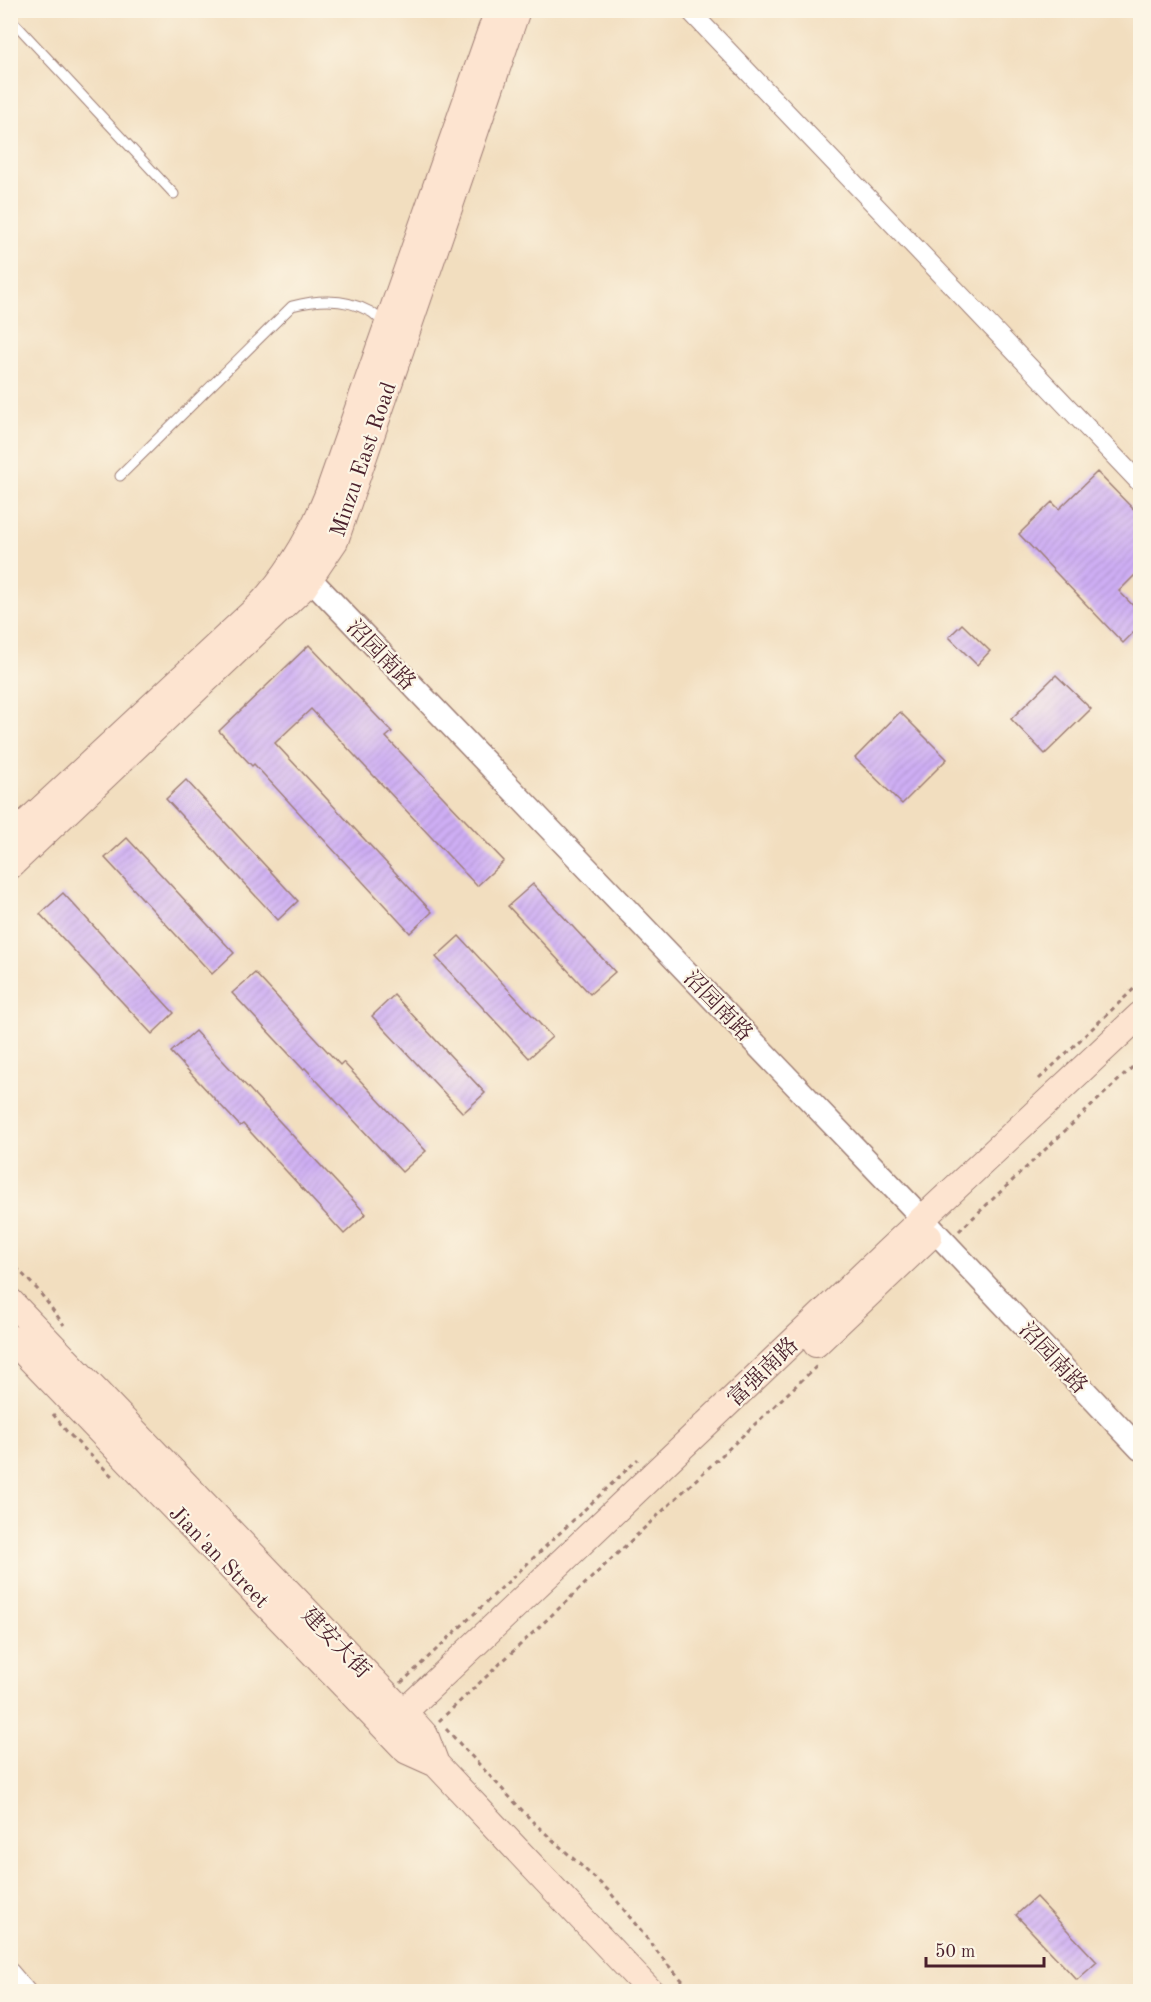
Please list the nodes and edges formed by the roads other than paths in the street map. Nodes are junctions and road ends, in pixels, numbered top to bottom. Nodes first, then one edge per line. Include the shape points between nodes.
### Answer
1 (498, 10) edge
2 (517, 10) edge
3 (689, 10) edge
4 (10, 18) edge
5 (174, 194) dead end
6 (387, 326) junction
7 (120, 476) dead end
8 (1140, 483) edge
9 (302, 570) junction
10 (10, 838) edge
11 (10, 866) edge
12 (1140, 1015) edge
13 (1140, 1037) edge
14 (935, 1231) junction
15 (10, 1301) edge
16 (10, 1338) edge
17 (1140, 1449) edge
18 (406, 1729) junction
19 (10, 1972) edge
20 (27, 1992) edge
21 (651, 1992) edge

1 - 6 main road, Minzu East Road
2 - 9 main road, Minzu East Road via 334,542
3 - 8 street
4 - 5 lane
6 - 7 lane via 371,312 342,301 292,306
6 - 9 main road, Minzu East Road
9 - 10 main road, Minzu East Road via 281,582
9 - 11 main road, Minzu East Road via 304,587
9 - 14 street, 沼园南路
12 - 14 main road, 富强南路
13 - 14 main road, 富强南路
14 - 17 street, 沼园南路
14 - 18 main road, 富强南路 via 890,1250
15 - 18 main road, 建安大街
16 - 18 main road, Jian'an Street
18 - 21 main road, Jian'an Street via 407,1751 436,1764
19 - 20 street

